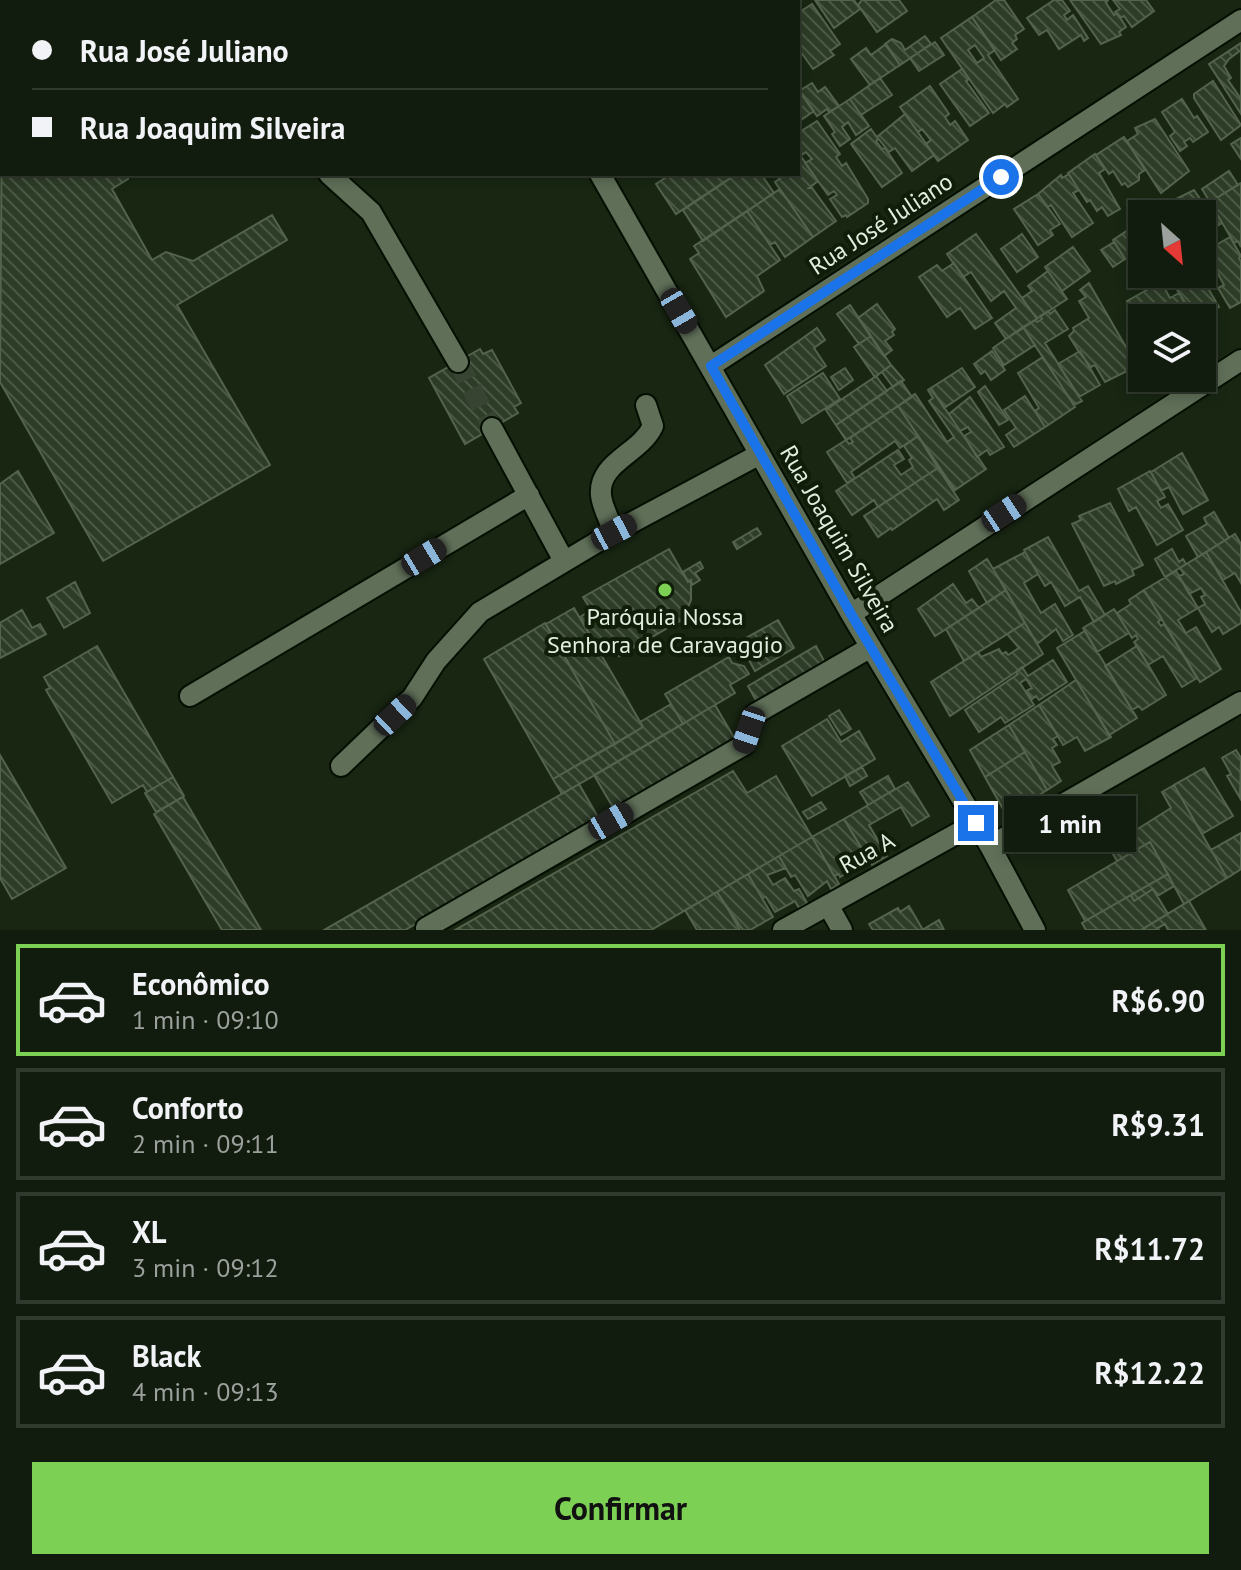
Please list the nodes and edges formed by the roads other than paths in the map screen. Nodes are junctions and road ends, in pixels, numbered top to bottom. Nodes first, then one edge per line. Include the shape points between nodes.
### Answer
1 (1241, 20) edge
2 (331, 176) edge
3 (601, 176) edge
4 (1241, 360) edge
5 (458, 362) tunnel mouth
6 (711, 366) junction
7 (646, 405) dead end
8 (492, 428) tunnel mouth
9 (760, 454) junction
10 (529, 495) junction
11 (614, 532) junction
12 (564, 561) junction
13 (851, 614) junction
14 (871, 647) junction
15 (190, 696) dead end
16 (1241, 702) edge
17 (341, 766) dead end
18 (976, 823) junction
19 (990, 846) junction
20 (828, 905) junction
21 (426, 928) dead end
22 (783, 930) edge
23 (842, 930) edge
24 (1035, 930) edge

1 - 6 street, Rua José Juliano
2 - 5 street via 371,212
3 - 6 street, Rua Joaquim Silveira
4 - 13 street
6 - 9 street, Rua Joaquim Silveira
7 - 11 street via 653,426 646,440 603,478 600,497
8 - 10 street
9 - 11 street
9 - 13 street, Rua Joaquim Silveira
10 - 12 street
10 - 15 street
11 - 12 street
12 - 17 street via 480,612 436,661 412,698
13 - 14 street, Rua Joaquim Silveira
14 - 18 street, Rua Joaquim Silveira
14 - 21 street via 755,714 744,745
16 - 19 street
18 - 19 street, Rua Joaquim Silveira
18 - 20 street, Rua A
19 - 24 street, Rua Joaquim Silveira
20 - 22 street, Rua A
20 - 23 street

